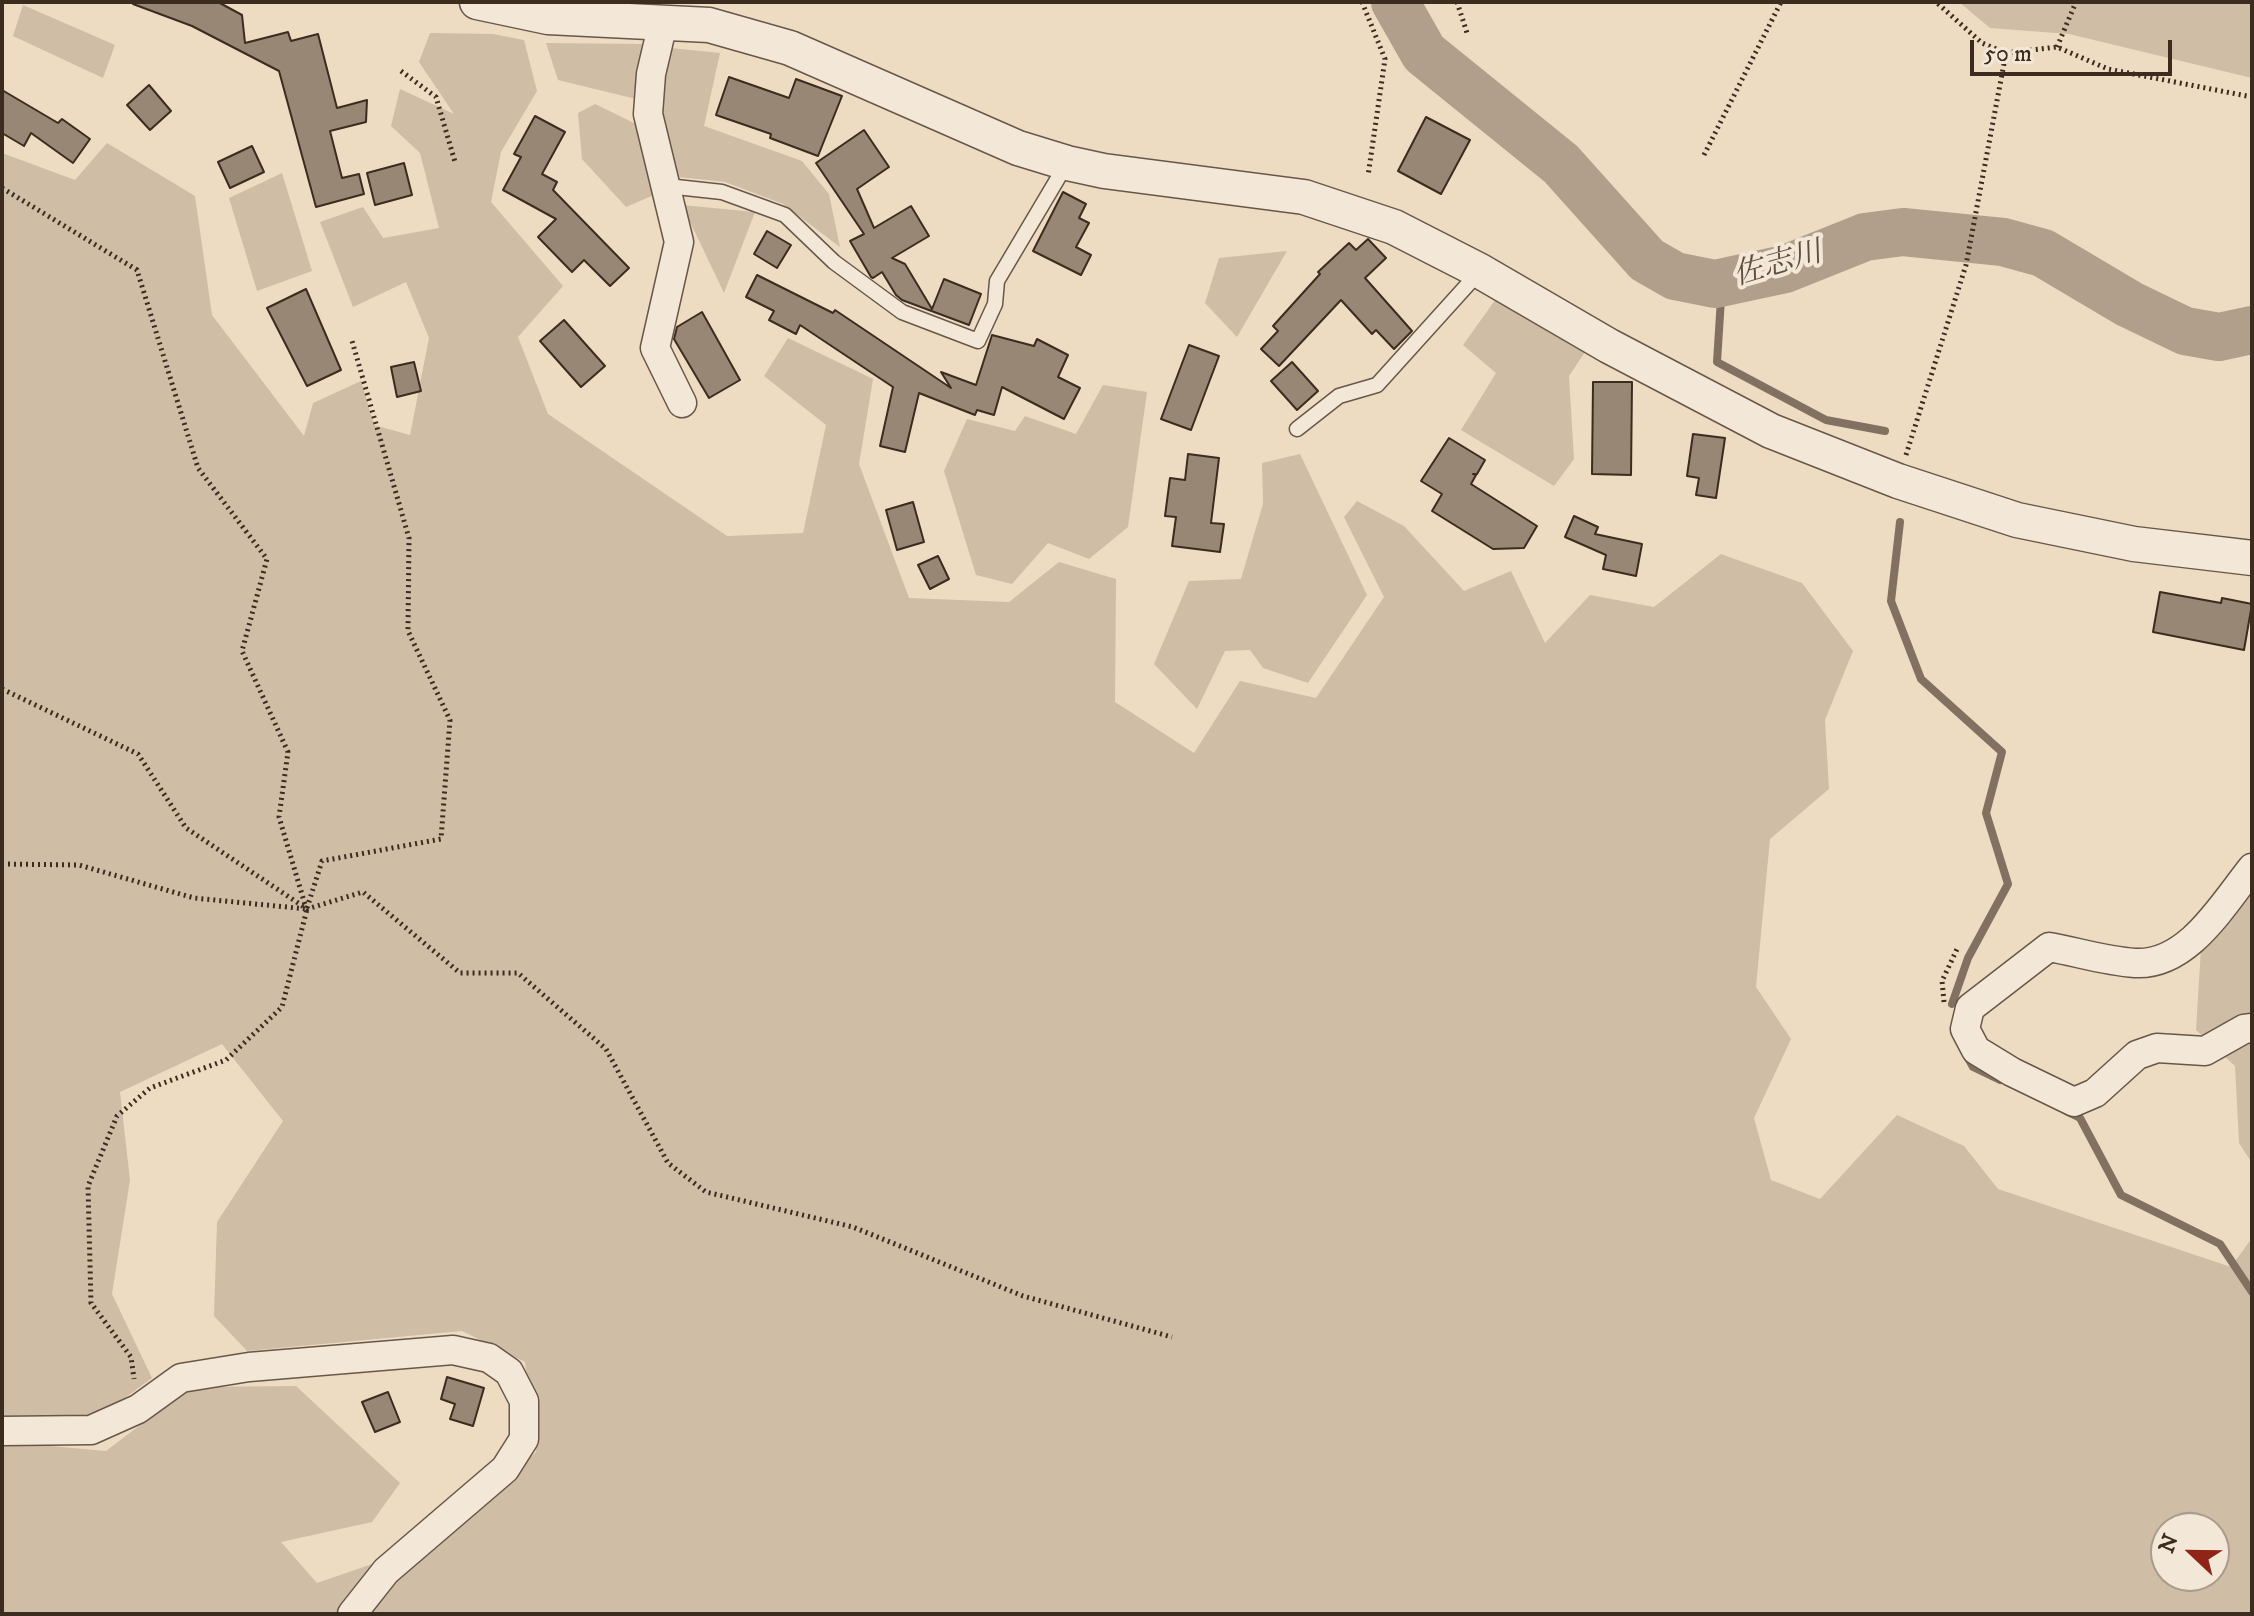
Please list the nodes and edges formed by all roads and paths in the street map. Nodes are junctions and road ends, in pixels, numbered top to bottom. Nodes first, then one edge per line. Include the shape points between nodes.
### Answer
1 (477, 2) edge
2 (1362, 2) edge
3 (1457, 2) edge
4 (1781, 2) edge
5 (1936, 2) edge
6 (2076, 2) edge
7 (663, 23) junction
8 (1468, 36) dead end
9 (2057, 47) junction
10 (2006, 53) junction
11 (401, 71) dead end
12 (2252, 97) edge
13 (1704, 155) dead end
14 (455, 162) dead end
15 (1067, 163) junction
16 (1368, 176) dead end
17 (667, 186) junction
18 (2, 188) edge
19 (1480, 271) junction
20 (352, 341) dead end
21 (682, 403) dead end
22 (1297, 429) dead end
23 (1898, 481) junction
24 (2252, 558) edge
25 (2, 689) edge
26 (2, 864) edge
27 (2252, 868) edge
28 (307, 909) junction
29 (2252, 1028) edge
30 (1172, 1337) dead end
31 (138, 1409) junction
32 (2, 1431) edge
33 (352, 1614) edge

1 - 7 street via 548,17
2 - 16 path via 1385,59
3 - 8 path
4 - 13 path
5 - 10 path via 1982,43
6 - 9 path
7 - 15 street via 709,25 790,48 1018,148
7 - 17 street via 648,114
9 - 10 path
9 - 12 path via 2108,69
10 - 23 path via 1966,265
11 - 14 path via 436,97
15 - 17 lane via 997,281 995,304 978,341 902,312 834,262 785,215 722,192
15 - 19 street via 1304,197 1394,227
17 - 21 street via 679,242 655,348
18 - 28 path via 137,270 198,468 267,559 242,651 288,752 279,817
19 - 22 lane via 1377,385 1339,396
19 - 23 street via 1771,431
20 - 28 path via 409,538 408,631 450,720 441,839 322,861
23 - 24 street via 2017,520 2134,544
25 - 28 path via 138,754 186,828
26 - 28 path via 79,865 194,898
27 - 29 street via 2193,940 2164,957 2137,963 2049,947 1970,1008 1965,1029 1976,1050 2074,1102 2095,1093 2137,1055 2157,1048 2205,1051
28 - 30 path via 363,892 460,973 518,973 606,1049 668,1163 706,1192 853,1227 1023,1296
28 - 31 path via 282,1007 226,1060 150,1088 117,1116 88,1186 91,1303 131,1357
31 - 32 street via 91,1430
31 - 33 street via 181,1378 249,1367 453,1350 489,1358 509,1372 524,1401 524,1439 505,1469 386,1571

